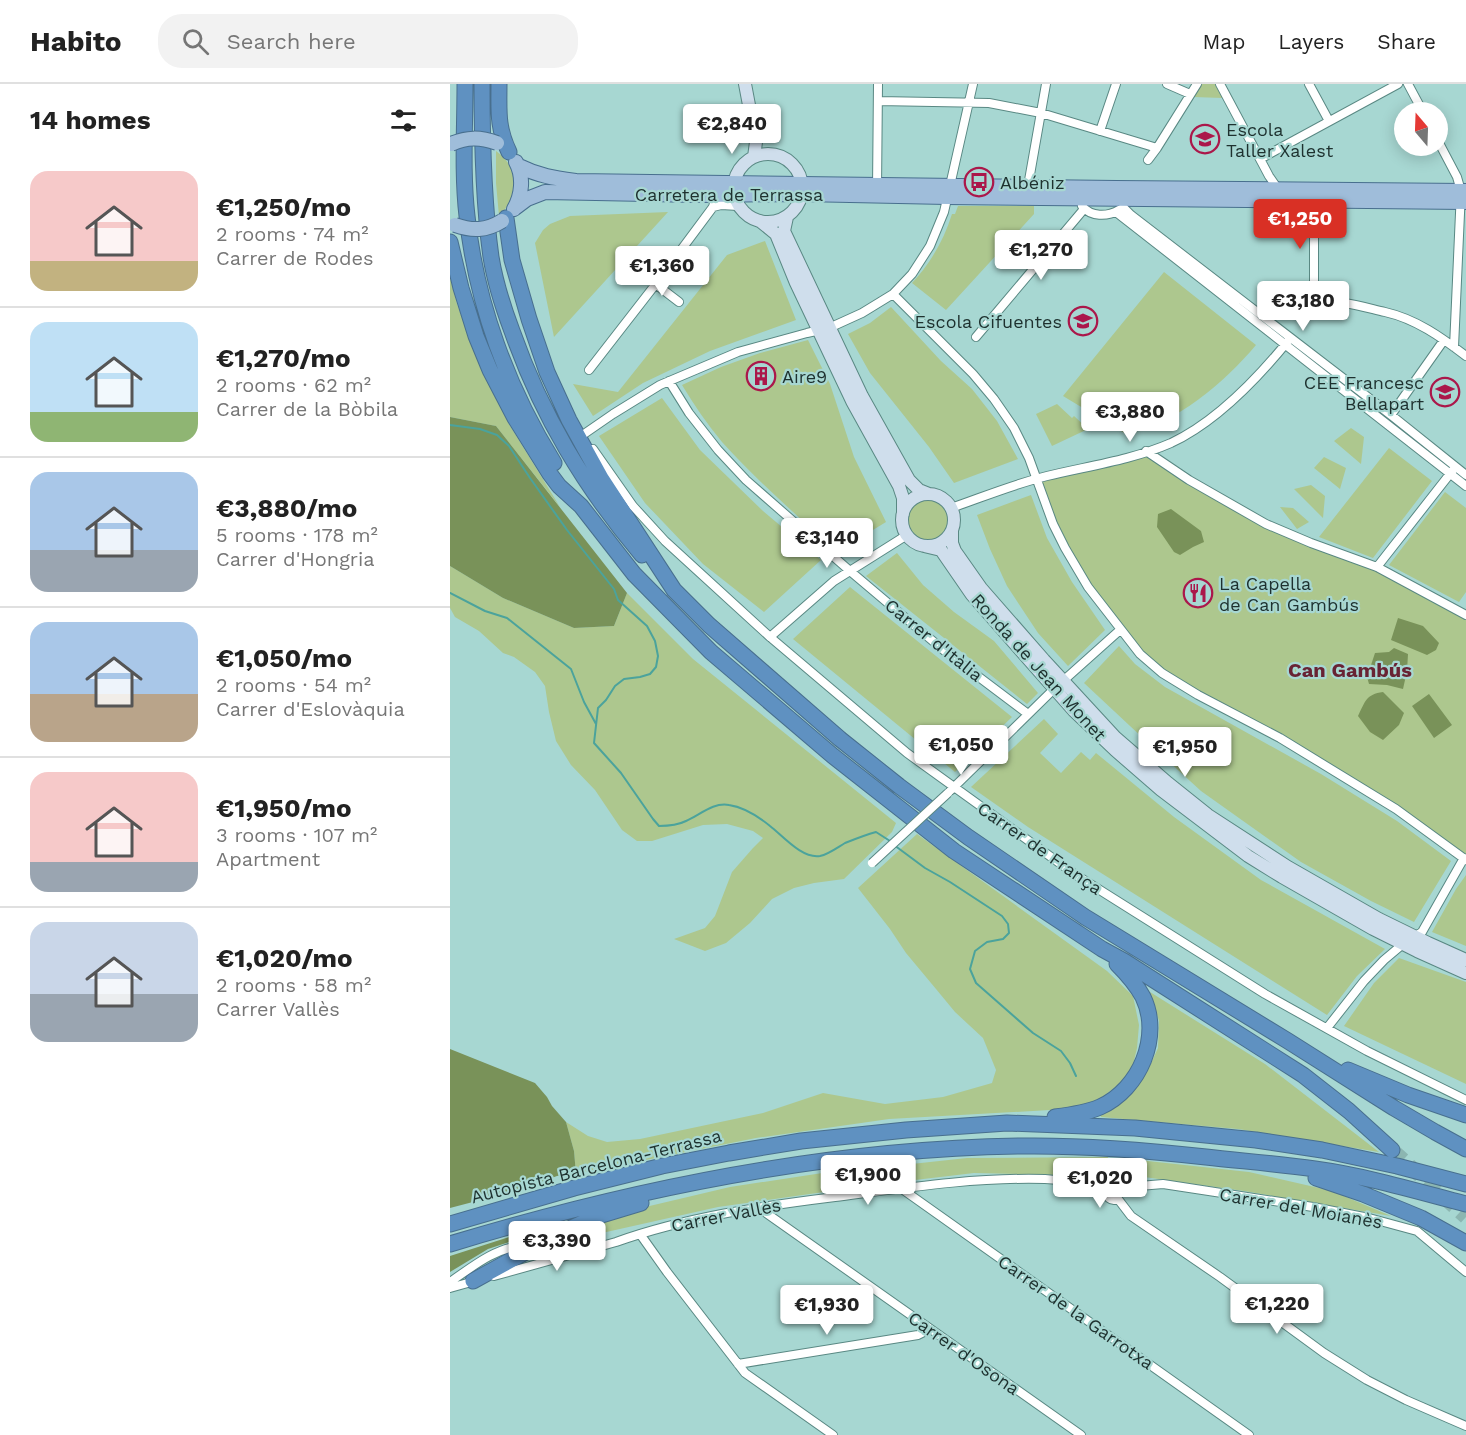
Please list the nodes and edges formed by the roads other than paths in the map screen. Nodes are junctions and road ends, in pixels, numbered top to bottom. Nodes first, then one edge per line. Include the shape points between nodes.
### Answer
1 (465, 84) edge
2 (482, 84) edge
3 (499, 84) edge
4 (745, 84) edge
5 (878, 84) edge
6 (973, 84) edge
7 (1046, 84) edge
8 (1116, 84) edge
9 (1167, 84) edge
10 (1197, 84) edge
11 (1220, 84) edge
12 (1309, 84) edge
13 (1398, 84) edge
14 (1408, 84) edge
15 (1190, 94) junction
16 (878, 101) junction
17 (969, 102) junction
18 (1418, 102) edge
19 (1041, 113) junction
20 (1329, 121) junction
21 (1100, 131) junction
22 (451, 144) edge
23 (1157, 148) junction
24 (509, 152) junction
25 (760, 156) junction
26 (1445, 156) edge
27 (1260, 159) junction
28 (1148, 160) dead end
29 (519, 166) junction
30 (1269, 176) junction
31 (1028, 186) junction
32 (734, 188) junction
33 (802, 189) junction
34 (1261, 189) junction
35 (1278, 189) junction
36 (877, 190) junction
37 (949, 191) junction
38 (1463, 197) edge
39 (1083, 198) junction
40 (714, 201) junction
41 (1314, 201) junction
42 (1122, 202) junction
43 (508, 215) junction
44 (787, 217) junction
45 (760, 221) junction
46 (453, 224) edge
47 (450, 242) edge
48 (632, 266) dead end
49 (1461, 270) edge
50 (655, 285) junction
51 (893, 294) junction
52 (679, 302) dead end
53 (823, 330) junction
54 (976, 337) dead end
55 (1444, 340) junction
56 (1288, 342) junction
57 (1454, 347) junction
58 (541, 354) junction
59 (1466, 356) edge
60 (589, 370) dead end
61 (669, 381) junction
62 (1391, 415) junction
63 (584, 434) junction
64 (1146, 452) junction
65 (1453, 470) junction
66 (1466, 475) edge
67 (1036, 479) junction
68 (1466, 486) edge
69 (929, 494) junction
70 (581, 506) junction
71 (951, 508) junction
72 (903, 514) junction
73 (952, 531) junction
74 (907, 535) junction
75 (924, 546) junction
76 (1377, 567) junction
77 (850, 571) junction
78 (674, 590) junction
79 (1465, 612) edge
80 (1120, 630) junction
81 (770, 637) junction
82 (1059, 685) junction
83 (1028, 714) junction
84 (951, 790) junction
85 (1465, 859) edge
86 (872, 864) dead end
87 (1414, 936) junction
88 (1402, 944) junction
89 (1102, 949) junction
90 (1466, 960) edge
91 (1466, 973) edge
92 (1327, 1028) junction
93 (1288, 1041) junction
94 (1466, 1100) edge
95 (1466, 1115) edge
96 (1007, 1124) junction
97 (1466, 1149) edge
98 (1392, 1150) tunnel mouth
99 (1252, 1162) junction
100 (726, 1177) junction
101 (1466, 1184) edge
102 (902, 1189) junction
103 (1106, 1189) junction
104 (1122, 1189) junction
105 (1118, 1199) junction
106 (1466, 1204) edge
107 (759, 1208) junction
108 (450, 1222) edge
109 (637, 1235) junction
110 (1466, 1243) edge
111 (450, 1244) edge
112 (536, 1246) junction
113 (1466, 1272) edge
114 (473, 1281) junction
115 (450, 1282) edge
116 (450, 1288) edge
117 (927, 1328) junction
118 (738, 1364) junction
119 (1466, 1426) edge
120 (833, 1435) edge
121 (1081, 1435) edge
122 (1250, 1435) edge

1 - 70 highway via 467,215 484,304 504,364 528,415
2 - 78 highway via 486,214 492,259 501,301 522,359 566,451 594,495
3 - 24 highway via 499,123
4 - 25 street
5 - 16 street
6 - 17 street
7 - 19 street
8 - 21 street
9 - 15 street
10 - 15 street
11 - 27 street
12 - 20 street
13 - 20 street
14 - 18 street
15 - 23 street
16 - 17 street
16 - 36 street
17 - 19 street
17 - 37 street
19 - 21 street
19 - 31 street
20 - 27 street
21 - 23 street
22 - 24 main road, bridge via 483,138
23 - 28 street
24 - 29 main road
25 - 32 street via 742,166
25 - 33 street via 776,155 789,161 798,172
26 - 38 street
27 - 30 street
29 - 32 main road, Carretera de Terrassa via 534,174 576,181
29 - 43 main road via 521,188
30 - 34 street
30 - 35 street
31 - 37 main road, Carretera de Terrassa
31 - 39 main road, Carretera de Terrassa
32 - 33 main road, Carretera de Terrassa
32 - 40 main road
32 - 40 street via 721,205
32 - 45 street via 746,213
33 - 36 main road, Carretera de Terrassa
33 - 44 street via 796,207
34 - 35 main road, Carretera de Terrassa
34 - 42 main road, Carretera de Terrassa
35 - 38 main road, Carretera de Terrassa
36 - 37 main road, Carretera de Terrassa
36 - 37 main road, Carretera de Terrassa via 918,196
37 - 39 main road, Carretera de Terrassa
37 - 51 street via 930,246
38 - 41 main road, Carretera de Terrassa via 1417,202
38 - 49 street
39 - 42 main road, Carretera de Terrassa
39 - 54 street
40 - 43 main road, Carretera de Terrassa via 545,192 527,199
40 - 50 street
41 - 42 main road, Carretera de Terrassa
41 - 55 street via 1314,297 1321,302 1346,303 1389,313
42 - 56 street via 1131,215
43 - 46 main road, Carretera de Terrassa, bridge via 482,229
43 - 58 highway via 516,275
44 - 45 street
44 - 53 street via 784,231
45 - 53 street via 776,234 796,284
47 - 70 highway via 476,336 504,397 550,474
48 - 50 street
49 - 57 street
50 - 52 street
50 - 60 street
51 - 53 street
51 - 67 street via 994,399 1014,428
53 - 61 street via 738,352
53 - 69 street via 909,480
53 - 72 street via 852,401 899,486
55 - 57 street
55 - 62 street
56 - 62 street
56 - 64 street via 1259,375 1201,425
56 - 65 street
57 - 59 street
58 - 63 street, Carrer de França
58 - 78 highway via 586,452
61 - 63 street
61 - 77 street, Carrer d'Itàlia via 689,413 732,465
62 - 65 street
63 - 81 street, Carrer de França via 633,506 665,541
64 - 67 street
64 - 76 street via 1266,524
65 - 66 street
65 - 68 street
65 - 76 street
67 - 71 street
67 - 80 street via 1065,548
69 - 71 street via 945,500
69 - 72 street via 912,499
70 - 89 highway via 634,574 711,652 783,714 954,851
71 - 73 street
72 - 74 street
73 - 75 street via 943,541
73 - 82 street, Ronda de Jean Monet via 955,551
74 - 75 street
74 - 77 street
75 - 82 street, Ronda de Jean Monet via 940,550 972,595
76 - 79 street
77 - 81 street
77 - 83 street, Carrer d'Itàlia via 947,653
78 - 93 highway via 726,641 840,739 968,837 1085,917
80 - 82 street
80 - 85 street via 1162,673 1280,738 1396,809
81 - 84 street, Carrer de França
82 - 83 street
82 - 87 street, Ronda de Jean Monet via 1208,815 1288,867
82 - 88 street, Ronda de Jean Monet via 1074,711 1115,750 1239,849 1322,901
83 - 84 street
84 - 86 street, bridge
84 - 92 street, Carrer de França via 1076,875 1265,994
85 - 87 street via 1422,932
87 - 88 street
87 - 90 street, Ronda de Jean Monet
88 - 91 street, Ronda de Jean Monet
88 - 92 street via 1364,981
89 - 96 highway via 1132,980 1148,1012 1148,1041 1140,1067 1115,1099 1101,1106 1076,1115
89 - 98 highway via 1303,1075
92 - 94 street, Carrer de França
93 - 95 highway via 1359,1075
93 - 97 highway
96 - 101 highway, Autopista Barcelona-Terrassa via 1135,1128 1256,1140 1322,1150
96 - 108 highway, Autopista Barcelona-Terrassa via 906,1130 729,1153 662,1166
99 - 100 highway, Autopista Barcelona-Terrassa via 1136,1149 1011,1146 873,1154
99 - 106 highway, Autopista Barcelona-Terrassa via 1317,1169
99 - 110 highway via 1320,1178 1363,1194 1421,1218
100 - 111 highway, Autopista Barcelona-Terrassa via 582,1207
100 - 112 highway via 598,1216
102 - 103 street, Carrer Vallès via 1047,1179
102 - 107 street, Carrer Vallès
102 - 122 street, Carrer de la Garrotxa
103 - 104 street via 1114,1184
103 - 105 street via 1109,1199
104 - 105 street
104 - 113 street, Carrer del Moianès via 1163,1184 1369,1218 1417,1231
105 - 119 street via 1131,1216 1324,1353 1367,1380
107 - 109 street, Carrer Vallès
107 - 117 street, Carrer d'Osona
109 - 112 street, Carrer Vallès via 570,1246
109 - 114 street, Carrer Vallès
109 - 118 street
112 - 114 highway
112 - 115 street, Carrer Vallès via 509,1248
114 - 116 street, Carrer Vallès
117 - 118 street via 918,1335
117 - 121 street, Carrer d'Osona
118 - 120 street via 752,1379

